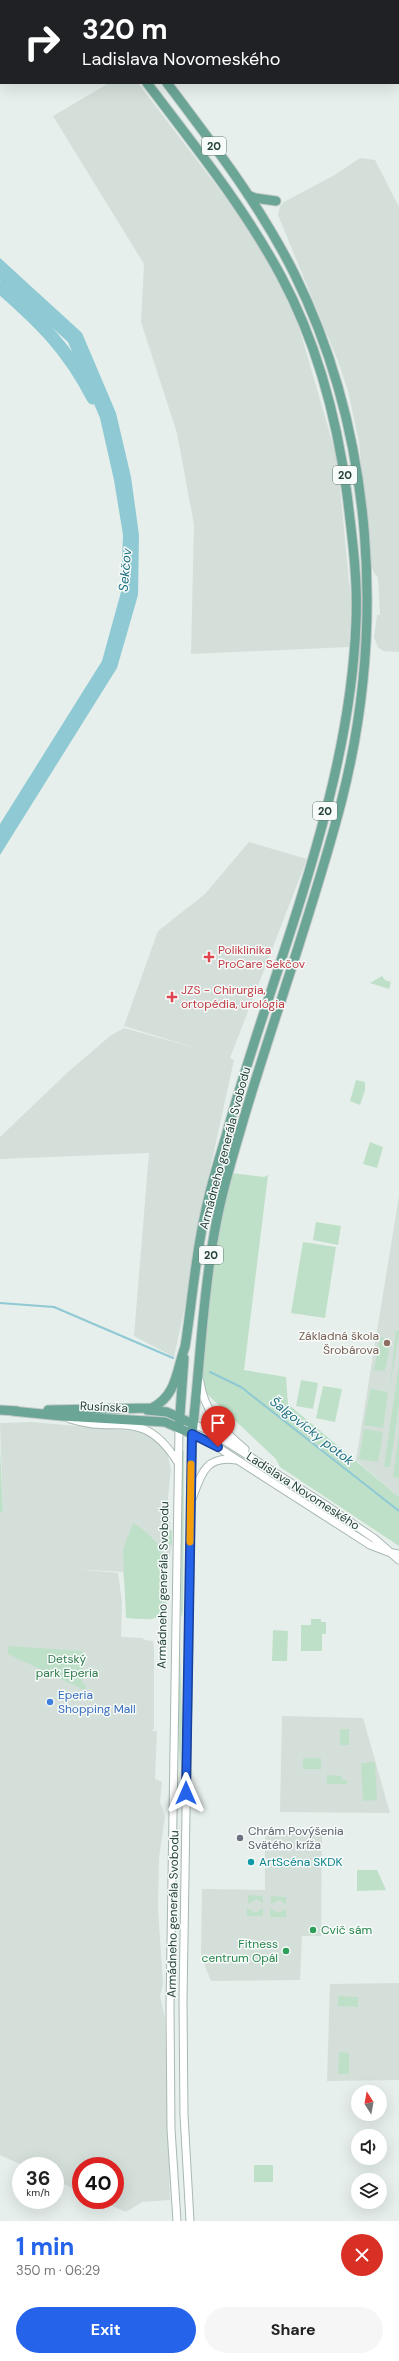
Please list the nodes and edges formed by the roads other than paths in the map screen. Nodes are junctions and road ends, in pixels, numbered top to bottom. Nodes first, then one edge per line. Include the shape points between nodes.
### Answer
1 (148, 84) edge
2 (168, 84) edge
3 (248, 195) junction
4 (276, 201) dead end
5 (185, 1347) junction
6 (198, 1370) junction
7 (139, 1409) junction
8 (0, 1410) edge
9 (12, 1411) junction
10 (62, 1416) junction
11 (179, 1417) junction
12 (194, 1424) junction
13 (179, 1428) junction
14 (192, 1434) junction
15 (238, 1460) junction
16 (177, 1461) junction
17 (276, 1472) junction
18 (190, 1505) junction
19 (388, 1552) junction
20 (399, 1554) edge
21 (399, 1560) edge
22 (177, 2221) edge
23 (190, 2221) edge

1 - 5 main road, Armádneho generála Svobodu / 20 via 246,217 282,278 309,339 325,386 344,468 354,558 356,621 345,723 328,800 233,1111 205,1212
2 - 3 main road, 20
3 - 4 main road
3 - 6 main road, Armádneho generála Svobodu / 20 via 282,250 304,296 318,326 339,387 348,426 363,527 366,638 358,723 341,803 236,1143 214,1234
5 - 7 main road, Armádneho generála Svobodu / 20 via 170,1394 152,1408
5 - 11 main road
6 - 12 main road, Armádneho generála Svobodu / 20
6 - 17 street via 201,1391 216,1421 228,1435
7 - 9 main road, Rusínska / 20
7 - 11 main road via 167,1412
8 - 9 main road, Rusínska / 20
9 - 10 main road, Rusínska / 20
10 - 13 main road, Rusínska / 20 via 164,1422
10 - 16 street via 79,1422 131,1425 152,1432 164,1442
11 - 12 main road
11 - 13 main road
12 - 14 main road, Armádneho generála Svobodu / 20
12 - 17 street, Ladislava Novomeského
13 - 14 main road, Rusínska / 20
13 - 16 street, Armádneho generála Svobodu
14 - 15 street, Ladislava Novomeského
14 - 18 street, Armádneho generála Svobodu
15 - 18 street via 219,1459 210,1464 199,1479
15 - 19 street, Ladislava Novomeského via 325,1518 370,1545
16 - 22 street, Armádneho generála Svobodu via 170,2008 171,2129
17 - 19 street, Ladislava Novomeského via 375,1540
18 - 23 street, Armádneho generála Svobodu via 183,2001 184,2115
19 - 20 street
19 - 21 street, Ladislava Novomeského

